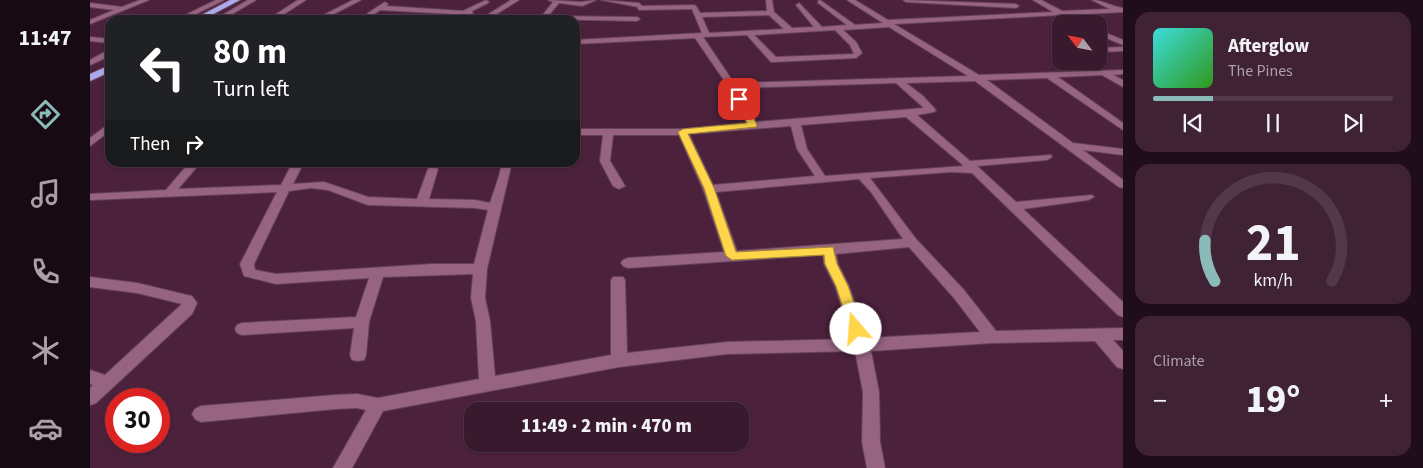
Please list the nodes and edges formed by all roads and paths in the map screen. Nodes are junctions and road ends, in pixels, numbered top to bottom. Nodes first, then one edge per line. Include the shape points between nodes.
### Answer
1 (146, 0) edge
2 (221, 0) edge
3 (236, 0) edge
4 (243, 0) edge
5 (253, 0) edge
6 (303, 0) edge
7 (358, 0) edge
8 (383, 0) edge
9 (389, 0) edge
10 (474, 0) edge
11 (516, 0) edge
12 (548, 0) edge
13 (593, 0) edge
14 (604, 0) edge
15 (769, 0) edge
16 (850, 0) edge
17 (906, 0) edge
18 (1036, 0) edge
19 (1095, 0) edge
20 (557, 1) edge
21 (486, 2) junction
22 (820, 2) dead end
23 (640, 4) edge
24 (90, 5) edge
25 (506, 5) junction
26 (799, 5) dead end
27 (1016, 6) dead end
28 (380, 8) junction
29 (124, 9) junction
30 (1122, 11) edge
31 (467, 13) junction
32 (771, 13) junction
33 (1059, 14) junction
34 (108, 15) edge
35 (189, 15) edge
36 (206, 15) edge
37 (214, 15) edge
38 (225, 15) edge
39 (278, 15) edge
40 (327, 15) edge
41 (370, 15) edge
42 (463, 15) edge
43 (491, 15) edge
44 (546, 15) edge
45 (698, 15) junction
46 (105, 16) edge
47 (90, 22) edge
48 (580, 22) edge
49 (890, 24) junction
50 (643, 28) junction
51 (855, 28) junction
52 (820, 29) junction
53 (838, 29) junction
54 (791, 31) junction
55 (749, 33) junction
56 (702, 36) junction
57 (1108, 36) edge
58 (90, 39) edge
59 (105, 40) edge
60 (580, 41) edge
61 (1123, 43) edge
62 (1123, 49) edge
63 (1108, 50) edge
64 (105, 56) edge
65 (90, 63) edge
66 (105, 64) edge
67 (105, 70) edge
68 (90, 71) edge
69 (1103, 72) junction
70 (1123, 72) edge
71 (1049, 75) junction
72 (976, 77) junction
73 (90, 78) edge
74 (899, 82) junction
75 (1123, 84) edge
76 (732, 86) junction
77 (907, 114) junction
78 (795, 122) junction
79 (753, 125) junction
80 (1123, 127) edge
81 (105, 130) edge
82 (580, 132) edge
83 (683, 132) junction
84 (608, 133) junction
85 (93, 141) edge
86 (1070, 146) junction
87 (1123, 152) edge
88 (1047, 157) dead end
89 (192, 167) edge
90 (296, 167) edge
91 (506, 167) edge
92 (972, 167) junction
93 (433, 169) dead end
94 (861, 175) junction
95 (823, 180) junction
96 (1123, 185) edge
97 (619, 186) dead end
98 (284, 188) junction
99 (709, 188) junction
100 (170, 192) junction
101 (90, 196) edge
102 (1088, 197) dead end
103 (422, 202) junction
104 (1014, 206) junction
105 (494, 208) junction
106 (912, 242) junction
107 (829, 250) junction
108 (732, 256) junction
109 (628, 263) dead end
110 (480, 269) junction
111 (378, 273) junction
112 (618, 280) dead end
113 (90, 282) edge
114 (1123, 311) edge
115 (362, 322) junction
116 (242, 329) dead end
117 (1098, 334) junction
118 (1123, 334) edge
119 (992, 336) junction
120 (862, 345) junction
121 (358, 356) dead end
122 (619, 360) junction
123 (1123, 362) edge
124 (90, 377) edge
125 (106, 382) junction
126 (488, 384) junction
127 (90, 398) edge
128 (378, 405) junction
129 (200, 414) dead end
130 (342, 468) edge
131 (876, 468) edge

1 - 29 street
2 - 35 street
3 - 36 highway
4 - 37 highway
5 - 38 street
6 - 39 street
7 - 40 street
8 - 9 street
9 - 28 street
10 - 21 street
11 - 25 street
12 - 20 street
13 - 20 street via 582,4
14 - 23 street
15 - 32 street
16 - 49 street
17 - 27 street
18 - 33 street
19 - 30 street
20 - 44 street
21 - 25 street
21 - 31 street
22 - 51 street
23 - 45 street via 690,7
23 - 50 street
24 - 29 street
25 - 43 street
26 - 52 street
28 - 31 street
28 - 41 street
29 - 34 street
30 - 33 street
31 - 42 street
32 - 45 street
32 - 54 street
33 - 49 street
45 - 56 street
46 - 47 street
48 - 50 street
49 - 51 street
49 - 72 street
50 - 56 street
50 - 60 street
51 - 53 street
52 - 53 street
52 - 54 street
53 - 55 street via 853,44 858,53 856,56 774,60
54 - 55 street
55 - 56 street
56 - 76 street
57 - 61 street
58 - 59 street
62 - 63 street
64 - 65 street
66 - 68 highway
67 - 73 highway
69 - 70 street
69 - 71 street
69 - 75 street
71 - 72 street
71 - 80 street
72 - 74 street
72 - 86 street
74 - 76 street
74 - 77 street via 931,110
76 - 79 street
77 - 78 street
77 - 92 street
78 - 79 street
78 - 95 street via 802,149
79 - 83 street
81 - 85 street
82 - 84 street
83 - 84 street
83 - 99 street
84 - 97 street via 606,161
86 - 87 street
86 - 96 street
88 - 92 street
89 - 100 street
90 - 98 street
91 - 105 street
92 - 94 street
92 - 104 street
93 - 103 street
94 - 95 street
94 - 106 street
95 - 99 street
98 - 100 street
98 - 103 street via 322,186 368,201
98 - 111 street via 247,264 249,273 276,279
99 - 108 street
100 - 101 street
102 - 104 street
103 - 105 street
104 - 114 street
105 - 110 street
106 - 107 street
106 - 119 street
107 - 108 street
107 - 120 street via 831,264
108 - 109 street
110 - 111 street
110 - 126 street via 478,298
111 - 115 street
112 - 122 street
113 - 125 street via 137,288 190,303 187,310
115 - 116 street
115 - 121 street
117 - 118 street
117 - 119 street
117 - 123 street
119 - 120 street
120 - 122 street via 727,348
120 - 131 street via 871,392 871,442
122 - 126 street
124 - 125 street
125 - 127 street
126 - 128 street
128 - 129 street via 357,401 335,402
128 - 130 street

